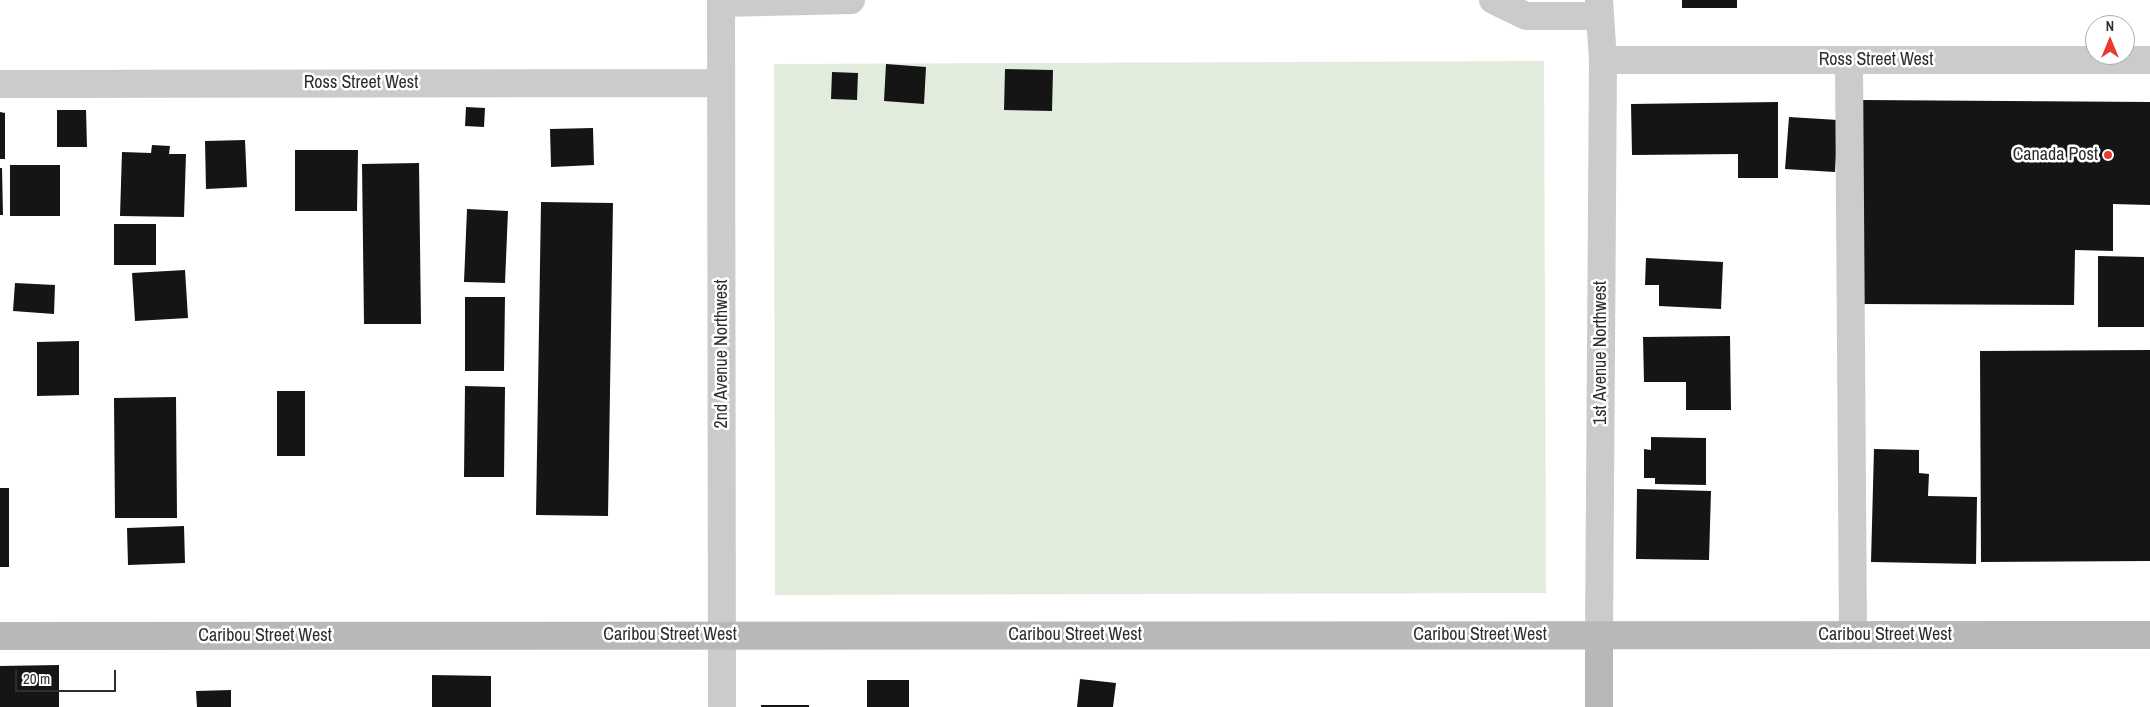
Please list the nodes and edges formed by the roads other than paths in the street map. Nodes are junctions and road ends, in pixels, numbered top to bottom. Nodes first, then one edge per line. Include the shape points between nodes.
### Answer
1 (851, 0) edge
2 (1493, 0) edge
3 (721, 1) edge
4 (1599, 8) edge
5 (1603, 60) junction
6 (1849, 60) junction
7 (2150, 60) edge
8 (721, 83) junction
9 (0, 84) edge
10 (722, 635) junction
11 (1599, 635) junction
12 (1853, 635) junction
13 (2150, 635) edge
14 (0, 636) edge
15 (722, 707) edge
16 (1599, 707) edge

1 - 3 street
2 - 4 street via 1526,16
3 - 8 street, 2nd Avenue Northwest
4 - 5 street, 1st Avenue Northwest
5 - 6 street, Ross Street West
5 - 11 street, 1st Avenue Northwest
6 - 7 street, Ross Street West
6 - 12 street
8 - 9 street, Ross Street West
8 - 10 street, 2nd Avenue Northwest
10 - 11 street, Caribou Street West
10 - 14 street, Caribou Street West
10 - 15 street, 2nd Avenue Northwest
11 - 12 street, Caribou Street West
11 - 16 street, 1st Avenue Northwest
12 - 13 street, Caribou Street West

